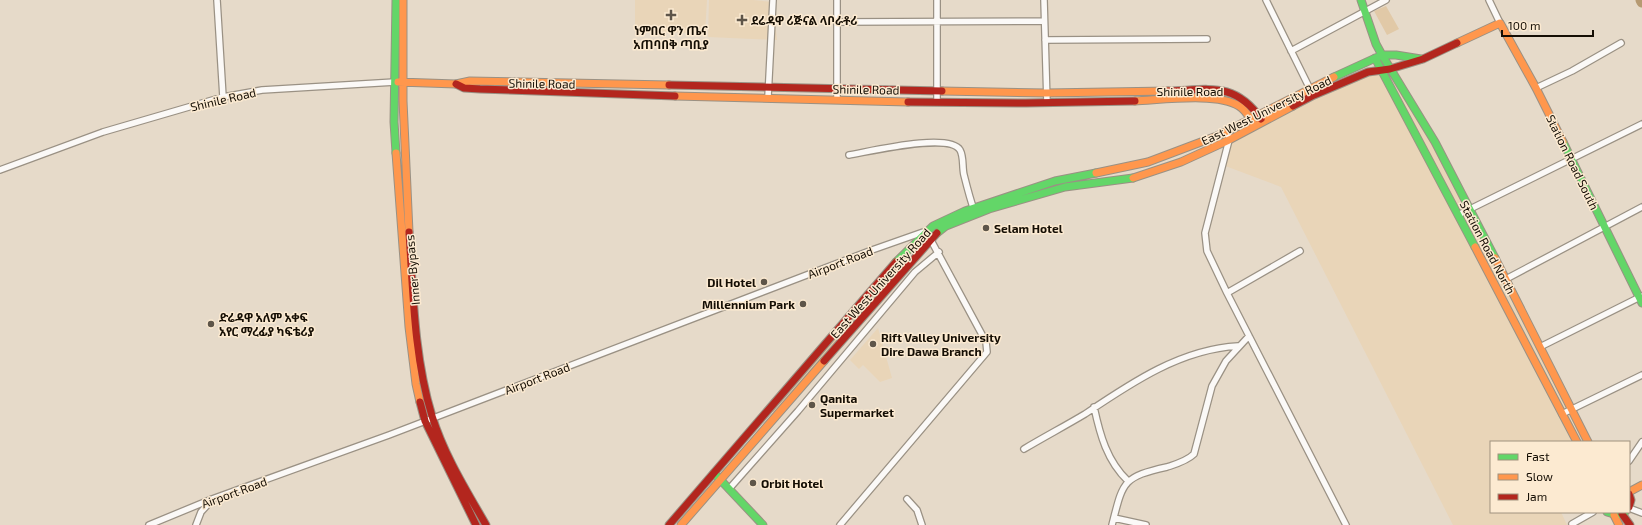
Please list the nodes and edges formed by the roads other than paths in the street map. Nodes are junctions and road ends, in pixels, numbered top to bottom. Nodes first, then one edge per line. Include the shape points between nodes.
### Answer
1 (217, 0) edge
2 (396, 0) edge
3 (403, 0) edge
4 (774, 0) edge
5 (838, 0) edge
6 (937, 0) edge
7 (1044, 0) edge
8 (1266, 0) edge
9 (1361, 0) edge
10 (1386, 0) edge
11 (1489, 0) edge
12 (1366, 11) junction
13 (1044, 21) junction
14 (837, 22) junction
15 (937, 22) junction
16 (1500, 23) junction
17 (1207, 39) dead end
18 (1045, 40) junction
19 (1621, 43) dead end
20 (1376, 44) junction
21 (1291, 51) junction
22 (1382, 55) junction
23 (1375, 58) junction
24 (1423, 60) junction
25 (1390, 69) junction
26 (1379, 70) junction
27 (398, 82) junction
28 (456, 84) junction
29 (769, 87) junction
30 (837, 88) junction
31 (1536, 88) junction
32 (1309, 89) junction
33 (937, 91) junction
34 (1046, 93) junction
35 (1314, 95) junction
36 (223, 97) junction
37 (768, 97) junction
38 (837, 100) junction
39 (937, 102) junction
40 (1047, 103) junction
41 (1258, 114) junction
42 (1251, 119) junction
43 (1263, 123) junction
44 (1642, 124) edge
45 (1255, 126) junction
46 (1228, 130) junction
47 (1229, 140) junction
48 (849, 155) dead end
49 (1159, 158) junction
50 (1572, 158) junction
51 (1163, 168) junction
52 (0, 170) edge
53 (401, 178) junction
54 (1642, 207) edge
55 (1468, 210) junction
56 (974, 211) junction
57 (1458, 215) junction
58 (1606, 227) junction
59 (926, 231) junction
60 (931, 238) junction
61 (1300, 251) dead end
62 (938, 252) junction
63 (1506, 278) junction
64 (1227, 293) junction
65 (1641, 299) edge
66 (1249, 336) junction
67 (1238, 346) junction
68 (1540, 347) junction
69 (1642, 375) edge
70 (1094, 407) junction
71 (1572, 409) junction
72 (1562, 414) junction
73 (761, 417) junction
74 (433, 418) junction
75 (425, 421) junction
76 (769, 424) junction
77 (1576, 441) edge
78 (1588, 441) edge
79 (1642, 442) edge
80 (1024, 449) dead end
81 (1630, 460) edge
82 (714, 473) junction
83 (720, 480) junction
84 (1128, 482) junction
85 (1642, 485) edge
86 (729, 489) junction
87 (1630, 492) edge
88 (212, 499) junction
89 (907, 499) dead end
90 (1630, 507) edge
91 (1591, 513) edge
92 (1609, 513) edge
93 (1623, 513) edge
94 (1642, 513) edge
95 (1614, 515) junction
96 (1114, 518) junction
97 (1572, 524) dead end
98 (149, 525) edge
99 (196, 525) edge
100 (476, 525) edge
101 (486, 525) edge
102 (669, 525) edge
103 (681, 525) edge
104 (762, 525) edge
105 (840, 525) edge
106 (922, 525) edge
107 (1112, 525) edge
108 (1146, 525) edge
109 (1346, 525) edge
110 (1619, 525) edge
111 (1630, 525) edge

1 - 36 street
2 - 27 main road, Inner Bypass
3 - 27 main road, Inner Bypass
4 - 29 street
5 - 14 street
6 - 15 street
7 - 13 street
8 - 21 street
9 - 12 main road
10 - 12 street
11 - 16 street
12 - 20 main road
12 - 21 street
13 - 15 street
13 - 18 street
14 - 15 street
14 - 30 street
15 - 33 street
16 - 24 main road, East West University Road
16 - 31 main road, Station Road South
17 - 18 street
18 - 34 street
19 - 31 street
20 - 22 main road, Station Road North
20 - 23 main road
21 - 32 street
22 - 23 main road, East West University Road
22 - 24 main road
22 - 25 main road, Station Road North
23 - 26 main road, Station Road North
23 - 32 main road, East West University Road
24 - 25 main road, East West University Road
25 - 26 main road, East West University Road
25 - 55 main road, Station Road North via 1434,142
26 - 35 main road, East West University Road via 1350,79
26 - 57 main road, Station Road North via 1408,119
27 - 28 main road, Shinile Road
27 - 36 street, Shinile Road via 262,90
27 - 53 main road, Inner Bypass
28 - 29 main road, Shinile Road via 470,81
28 - 37 main road, Shinile Road via 464,88 480,89
29 - 30 main road, Shinile Road
29 - 37 street
30 - 33 main road, Shinile Road
30 - 38 street
31 - 50 main road, Station Road South
32 - 35 street
32 - 41 main road, East West University Road
33 - 34 main road, Shinile Road
33 - 39 street
34 - 40 street
34 - 41 main road, Shinile Road via 1204,89 1231,91 1244,99
35 - 43 main road, East West University Road
36 - 52 street, Shinile Road via 103,132
37 - 38 main road, Shinile Road
38 - 39 main road, Shinile Road
39 - 40 main road, Shinile Road
40 - 42 main road, Shinile Road via 1208,98 1231,100
41 - 42 main road, East West University Road
41 - 43 main road, Shinile Road
42 - 45 main road, Shinile Road
42 - 46 main road, East West University Road
43 - 45 main road, East West University Road
44 - 50 street
45 - 47 main road, East West University Road
46 - 47 street
46 - 49 main road, East West University Road
47 - 51 main road, East West University Road
47 - 64 street via 1205,234 1207,251
48 - 56 street via 914,143 933,142 955,146 962,155
49 - 51 main road
49 - 56 main road, East West University Road via 1055,181
50 - 55 street
50 - 58 main road, Station Road South
51 - 56 main road, East West University Road via 1132,178 1065,187
53 - 74 main road, Inner Bypass via 418,355
53 - 75 main road, Inner Bypass via 409,327 416,384
54 - 58 street
55 - 57 street
55 - 63 main road, Station Road North
56 - 59 main road, East West University Road
56 - 60 main road, East West University Road via 946,226
57 - 72 main road, Station Road North
58 - 63 street
58 - 65 main road, Station Road South
59 - 60 street
59 - 73 main road, East West University Road
59 - 74 street, Airport Road
60 - 62 street
60 - 76 main road, East West University Road
61 - 64 street
62 - 86 street via 915,272
62 - 105 street via 986,342 986,352
63 - 68 main road, Station Road North
64 - 66 street
65 - 68 street
66 - 67 street
66 - 109 street
67 - 70 street via 1200,351 1115,393
67 - 84 street via 1226,361 1210,391 1194,454 1174,465 1140,473
68 - 71 main road, Station Road North
69 - 71 street
70 - 80 street
70 - 84 street via 1099,432 1111,460
71 - 72 street
71 - 78 main road, Station Road North
72 - 77 main road, Station Road North
73 - 76 main road
73 - 82 main road, East West University Road
74 - 75 street, Airport Road
74 - 101 main road, Inner Bypass via 442,441
75 - 88 street, Airport Road
75 - 100 main road, Inner Bypass
76 - 83 main road, East West University Road
79 - 81 street
82 - 83 main road
82 - 102 main road, East West University Road
83 - 86 main road
83 - 103 main road, East West University Road
84 - 96 street via 1122,491
85 - 87 main road
86 - 104 main road
88 - 98 street, Airport Road
88 - 99 street via 201,512
89 - 106 street via 917,510
90 - 94 street
91 - 97 street
92 - 95 main road
93 - 95 main road
93 - 111 main road
95 - 110 main road
96 - 107 street
96 - 108 street

